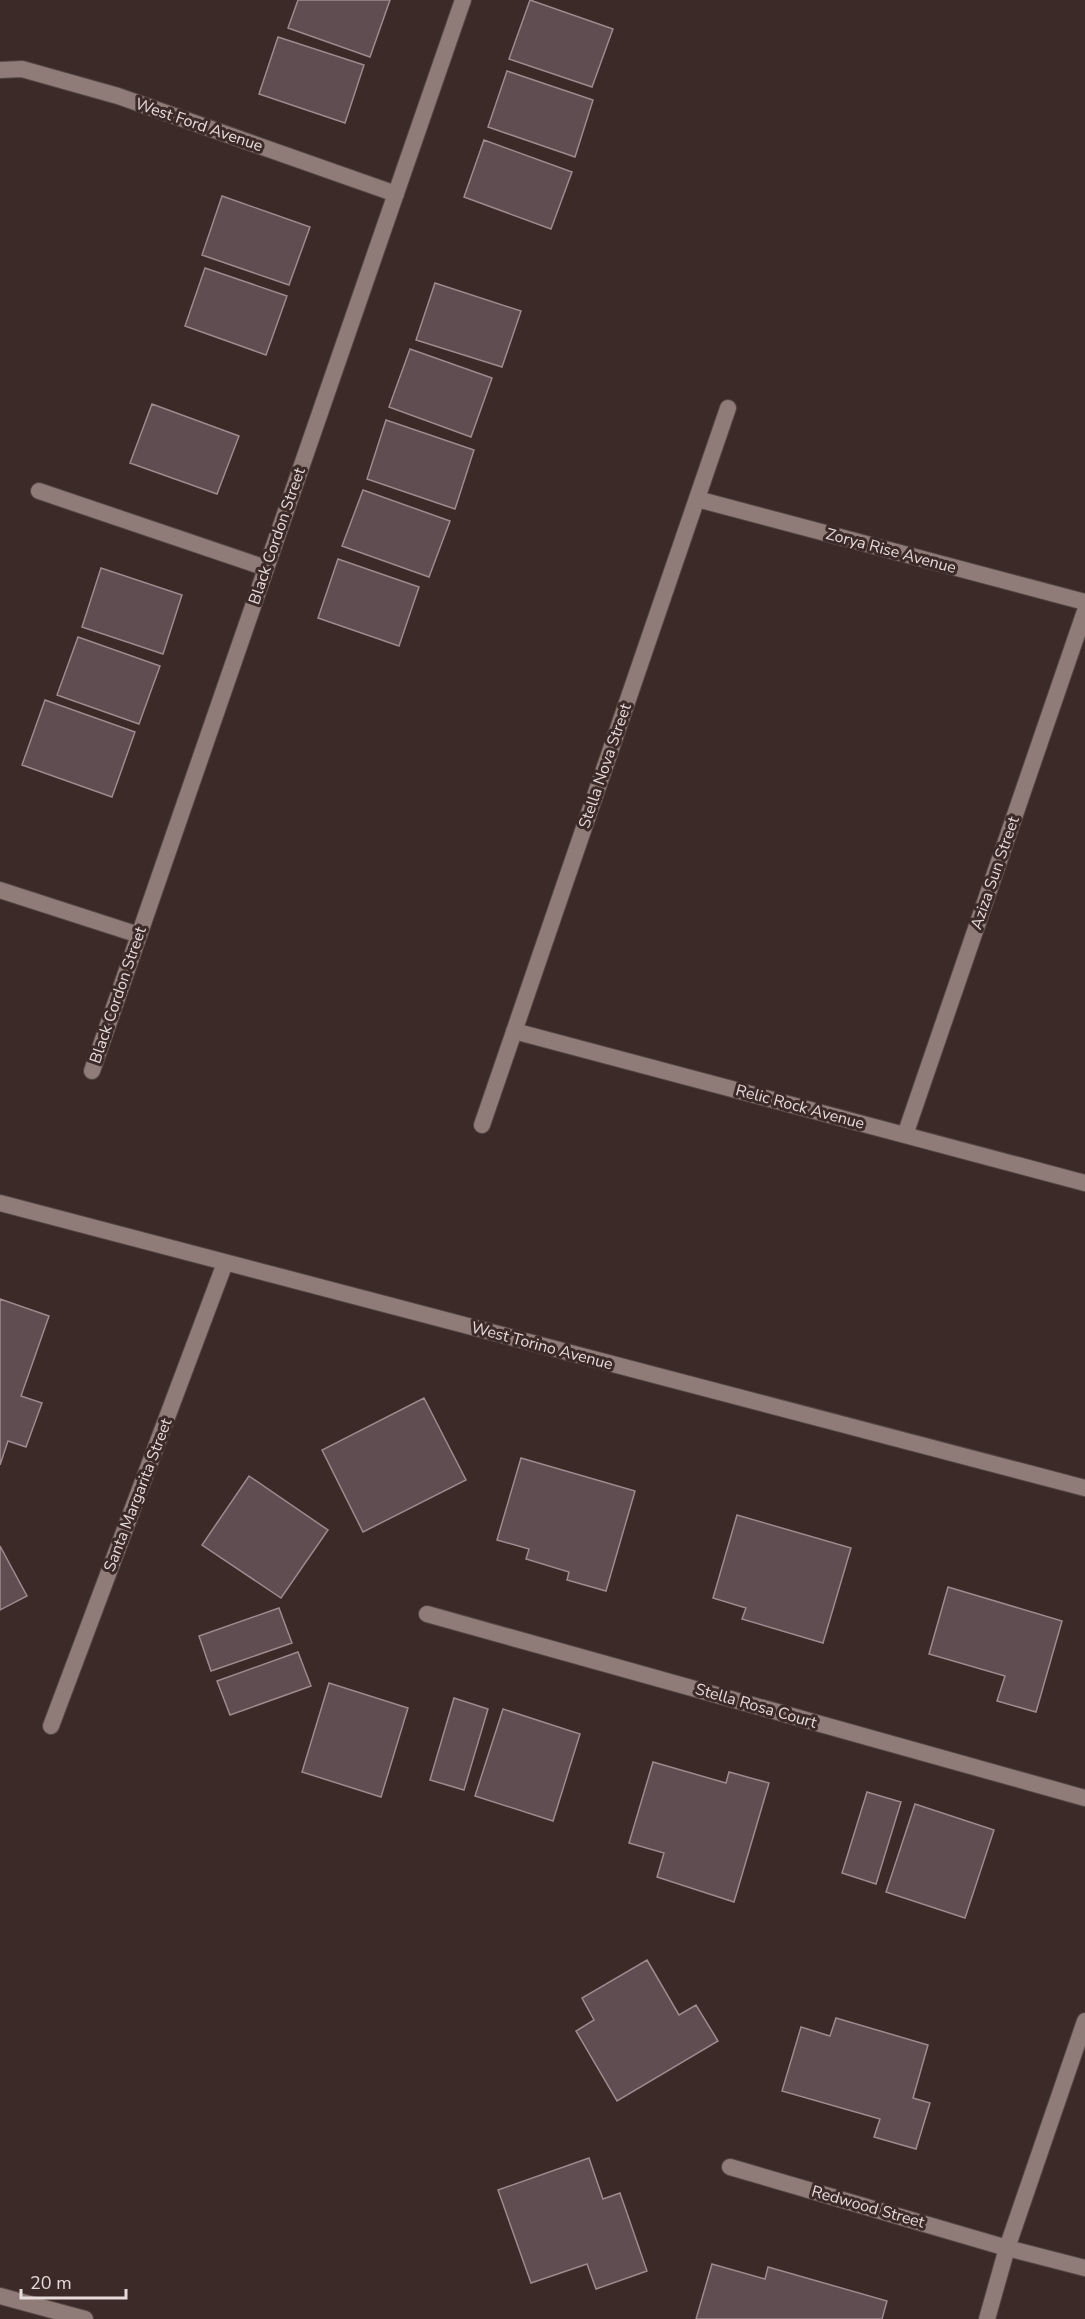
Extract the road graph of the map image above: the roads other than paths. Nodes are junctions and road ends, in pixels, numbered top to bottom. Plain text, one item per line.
1 (463, 0) edge
2 (0, 70) edge
3 (396, 194) junction
4 (728, 408) dead end
5 (39, 491) dead end
6 (697, 499) junction
7 (266, 568) junction
8 (1085, 602) edge
9 (1085, 610) edge
10 (0, 890) edge
11 (139, 935) junction
12 (514, 1031) junction
13 (92, 1071) dead end
14 (482, 1125) dead end
15 (905, 1135) junction
16 (1085, 1183) edge
17 (0, 1203) edge
18 (225, 1263) junction
19 (1085, 1488) edge
20 (426, 1614) dead end
21 (51, 1726) dead end
22 (1085, 1798) edge
23 (1085, 2021) edge
24 (730, 2167) dead end
25 (1007, 2248) junction
26 (1085, 2268) edge
27 (0, 2296) edge
28 (85, 2319) edge
29 (987, 2319) edge

1 - 3 street, Black Cordon Street
2 - 3 street, West Ford Avenue
3 - 7 street, Black Cordon Street
4 - 6 street, Stella Nova Street
5 - 7 street
6 - 8 street, Zorya Rise Avenue
6 - 12 street, Stella Nova Street
7 - 11 street, Black Cordon Street
9 - 15 street, Aziza Sun Street
10 - 11 street
11 - 13 street, Black Cordon Street
12 - 14 street, Stella Nova Street
12 - 15 street, Relic Rock Avenue
15 - 16 street, Relic Rock Avenue
17 - 18 street, West Torino Avenue
18 - 19 street, West Torino Avenue
18 - 21 street, Santa Margarita Street
20 - 22 street, Stella Rosa Court
23 - 25 street
24 - 25 street, Redwood Street
25 - 26 street, Redwood Street
25 - 29 street
27 - 28 street

